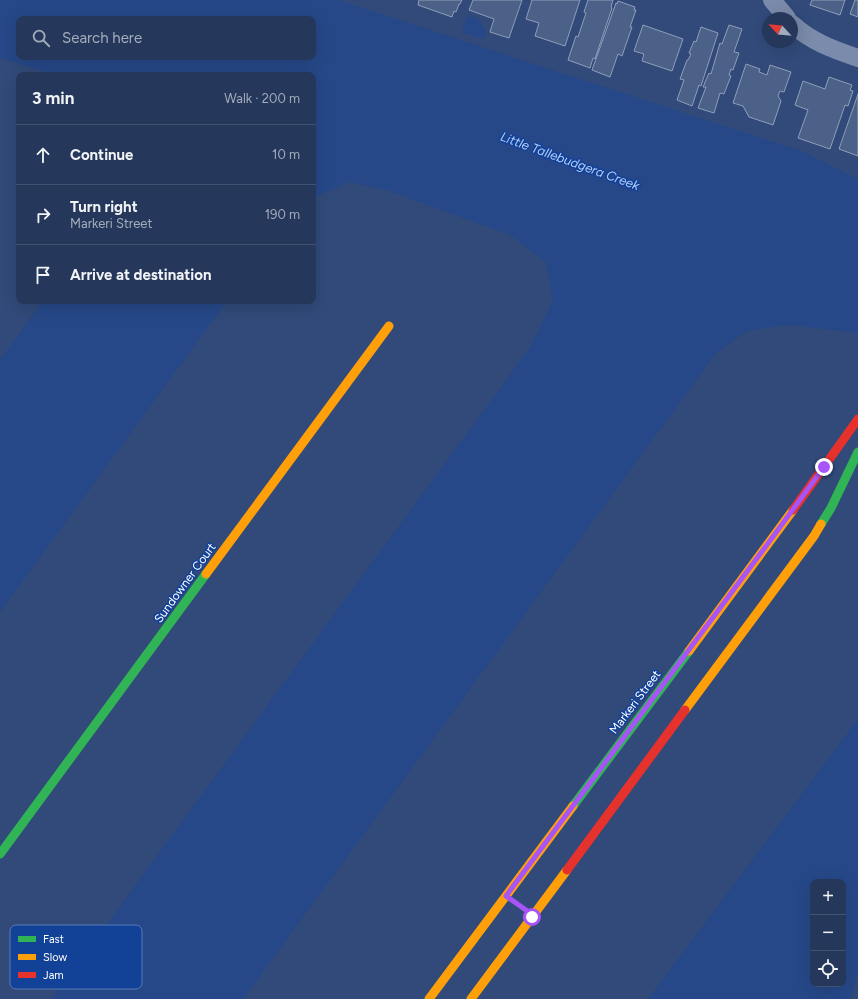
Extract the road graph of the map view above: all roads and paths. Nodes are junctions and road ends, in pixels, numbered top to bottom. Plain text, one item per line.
1 (772, 0) edge
2 (782, 12) edge
3 (798, 30) edge
4 (858, 58) edge
5 (388, 326) dead end
6 (856, 423) edge
7 (858, 452) edge
8 (824, 467) junction
9 (845, 479) junction
10 (0, 854) edge
11 (429, 999) edge
12 (470, 999) edge

1 - 2 street
3 - 4 street
5 - 10 main road, Sundowner Court
6 - 8 main road, Markeri Street
7 - 9 main road
8 - 9 main road
8 - 11 main road, Markeri Street
9 - 12 main road

